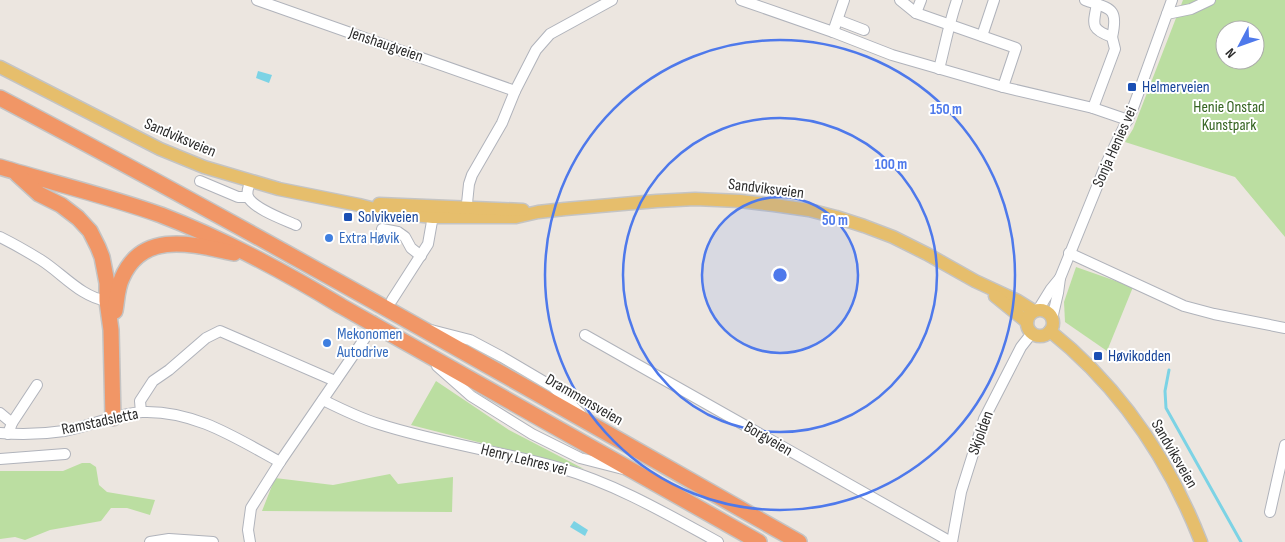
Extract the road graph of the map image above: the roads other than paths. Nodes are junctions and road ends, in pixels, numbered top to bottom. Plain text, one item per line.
1 (257, 0) edge
2 (612, 0) edge
3 (741, 0) edge
4 (844, 0) edge
5 (900, 0) edge
6 (921, 0) edge
7 (957, 0) edge
8 (994, 0) edge
9 (1085, 0) edge
10 (1172, 0) edge
11 (1210, 0) edge
12 (1097, 4) junction
13 (916, 13) junction
14 (1167, 14) junction
15 (838, 20) junction
16 (948, 25) junction
17 (864, 30) dead end
18 (833, 32) junction
19 (982, 36) junction
20 (1112, 37) junction
21 (0, 67) edge
22 (939, 69) junction
23 (1004, 87) junction
24 (514, 91) junction
25 (0, 98) edge
26 (1093, 108) junction
27 (1128, 120) junction
28 (7, 169) edge
29 (200, 181) dead end
30 (250, 182) junction
31 (248, 197) junction
32 (434, 212) junction
33 (466, 213) junction
34 (296, 225) dead end
35 (382, 229) dead end
36 (0, 237) edge
37 (1069, 253) junction
38 (421, 256) junction
39 (258, 259) junction
40 (1060, 278) junction
41 (392, 300) tunnel mouth
42 (107, 301) junction
43 (1033, 319) junction
44 (1051, 325) junction
45 (1285, 328) edge
46 (111, 330) junction
47 (584, 335) dead end
48 (365, 338) tunnel mouth
49 (335, 381) junction
50 (37, 385) dead end
51 (323, 400) junction
52 (141, 412) junction
53 (0, 413) edge
54 (113, 418) junction
55 (12, 423) junction
56 (4, 433) edge
57 (1285, 446) edge
58 (65, 454) dead end
59 (0, 459) edge
60 (280, 462) junction
61 (1270, 512) dead end
62 (150, 542) edge
63 (213, 542) edge
64 (250, 542) edge
65 (718, 542) edge
66 (759, 542) edge
67 (799, 542) edge
68 (952, 542) edge
69 (1201, 542) edge

1 - 24 street, Jenshaugveien
2 - 24 street
3 - 18 street
4 - 15 street
5 - 13 street
6 - 13 street
7 - 16 street
8 - 19 street
9 - 12 street
10 - 14 street, Sonja Henies vei
11 - 14 street
12 - 20 street
12 - 20 street
13 - 16 street
14 - 27 street, Sonja Henies vei
15 - 17 street
15 - 18 street
16 - 19 street
16 - 22 street
18 - 22 street
19 - 23 street
20 - 26 street
21 - 30 main road, Sandviksveien
22 - 23 street
23 - 26 street
24 - 33 street
25 - 67 highway, Drammensveien
26 - 27 street
27 - 37 street, Sonja Henies vei
28 - 39 highway
28 - 42 highway
29 - 31 street
30 - 31 street
30 - 32 main road, Sandviksveien
31 - 34 street
32 - 33 main road, Sandviksveien
32 - 38 street
33 - 43 main road, Sandviksveien
35 - 38 street
36 - 42 street
37 - 40 street, Sonja Henies vei
37 - 45 street
38 - 41 street
39 - 46 highway
39 - 66 highway
40 - 43 street, Sonja Henies vei
40 - 44 street, Sonja Henies vei
42 - 46 highway
43 - 44 main road, Sandviksveien
43 - 44 main road
43 - 68 street, Skjolden
44 - 69 main road, Sandviksveien
46 - 54 highway
47 - 68 street, Borgveien
48 - 49 street
49 - 51 street
49 - 52 street
50 - 55 street
51 - 60 street
51 - 65 street, Henry Lehres vei
52 - 54 street, Ramstadsletta
52 - 60 street, Ramstadsletta
53 - 55 street
54 - 56 street, Ramstadsletta
55 - 56 street
57 - 61 street
58 - 59 street
60 - 64 street
62 - 63 street

